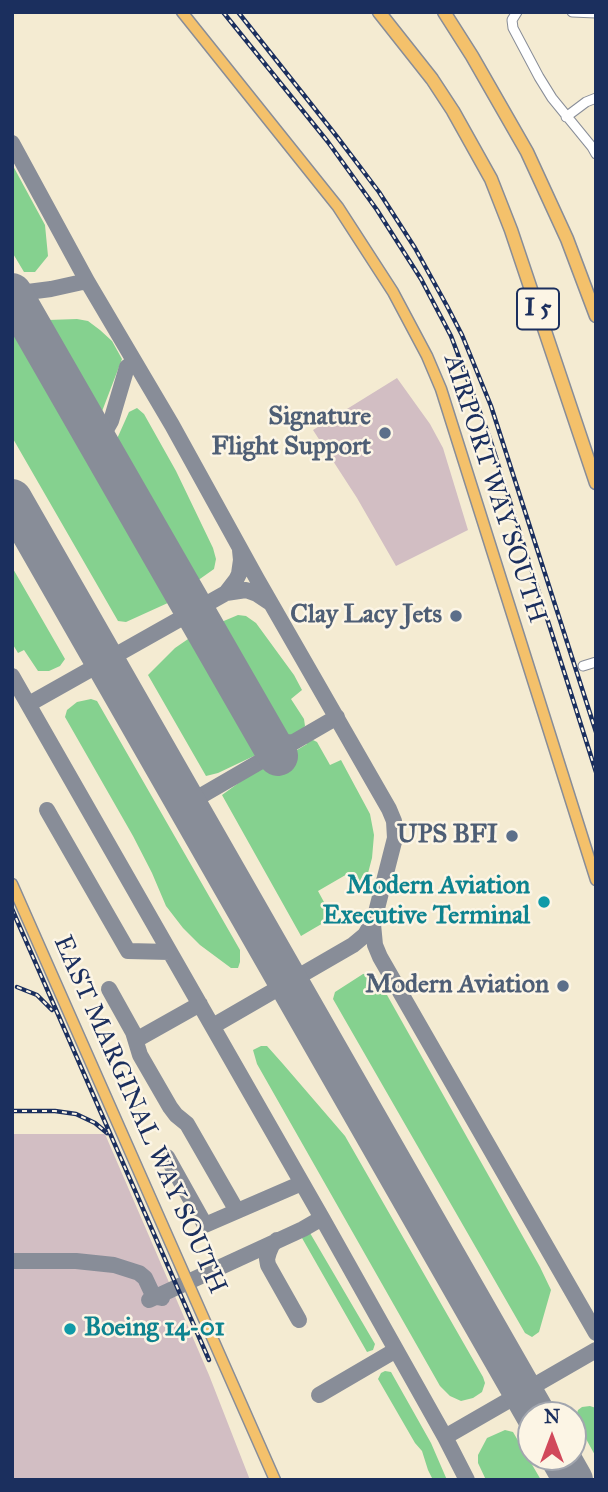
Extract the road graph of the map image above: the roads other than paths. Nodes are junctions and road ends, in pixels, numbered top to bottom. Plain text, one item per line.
1 (182, 12) edge
2 (379, 12) edge
3 (444, 12) edge
4 (572, 12) edge
5 (516, 13) edge
6 (596, 13) edge
7 (596, 98) edge
8 (566, 117) junction
9 (596, 155) edge
10 (596, 316) edge
11 (596, 483) edge
12 (596, 662) edge
13 (583, 666) dead end
14 (596, 880) edge
15 (12, 884) edge
16 (275, 1480) edge

1 - 14 main road, AIRPORT WAY SOUTH
2 - 11 highway, I 5
3 - 10 highway, I 5
4 - 6 street
5 - 8 street
7 - 8 street
8 - 9 street
12 - 13 street
15 - 16 main road, EAST MARGINAL WAY SOUTH

